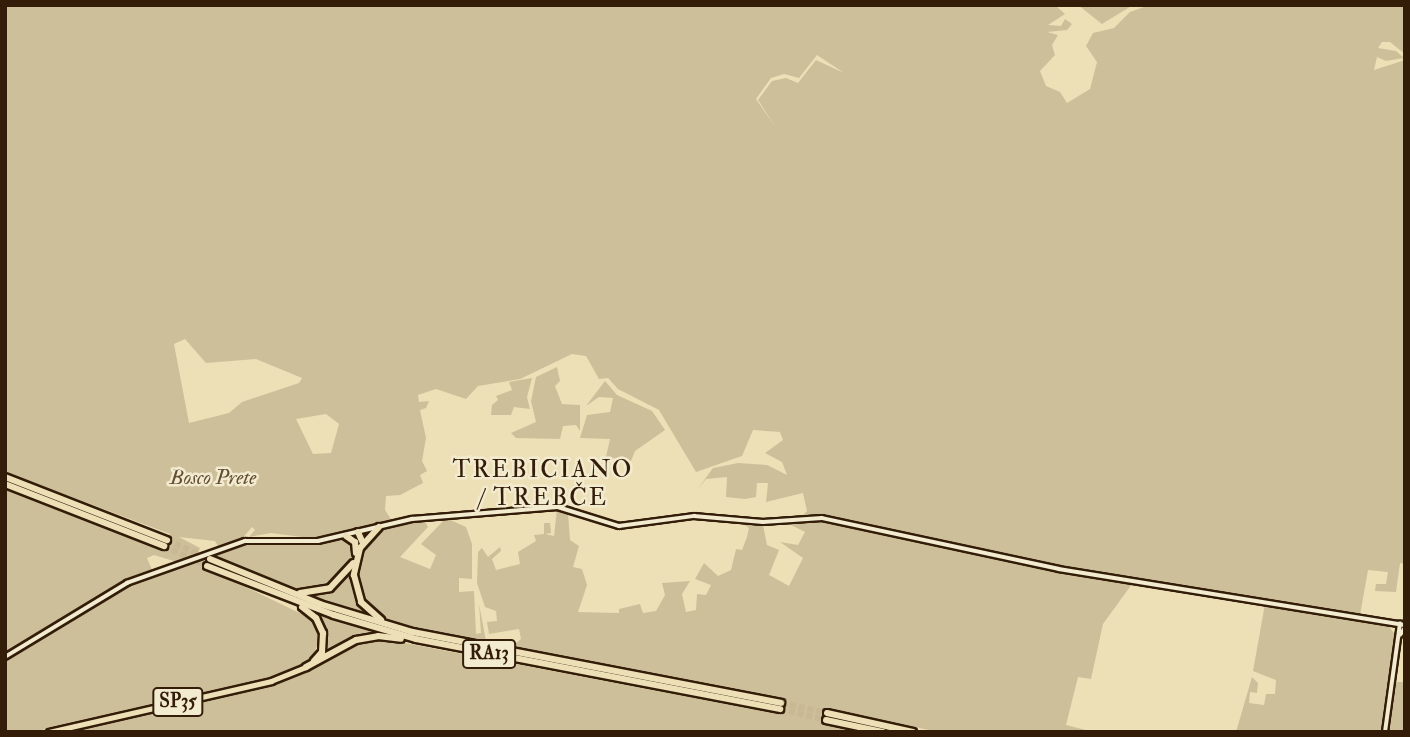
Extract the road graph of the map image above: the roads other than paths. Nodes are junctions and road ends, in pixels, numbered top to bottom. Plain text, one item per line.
1 (5, 477) edge
2 (5, 484) edge
3 (379, 527) junction
4 (358, 532) junction
5 (345, 536) junction
6 (359, 542) junction
7 (356, 557) junction
8 (209, 562) tunnel mouth
9 (250, 580) junction
10 (1389, 622) junction
11 (1403, 626) edge
12 (1397, 640) junction
13 (492, 648) junction
14 (470, 651) junction
15 (5, 657) edge
16 (306, 667) junction
17 (49, 732) edge
18 (883, 732) edge
19 (914, 732) edge
20 (1385, 732) edge

1 - 2 highway
3 - 4 main road
3 - 6 highway
3 - 10 main road
4 - 5 main road
4 - 6 highway
5 - 6 highway
5 - 15 main road
6 - 7 highway
7 - 9 highway
7 - 13 highway
8 - 9 highway, RA13
9 - 13 highway, RA13
9 - 14 highway, RA13
9 - 16 highway
10 - 11 main road
10 - 12 main road
11 - 12 main road
12 - 20 main road
13 - 14 highway, RA13
14 - 16 highway
16 - 17 main road, SP35
18 - 19 highway

